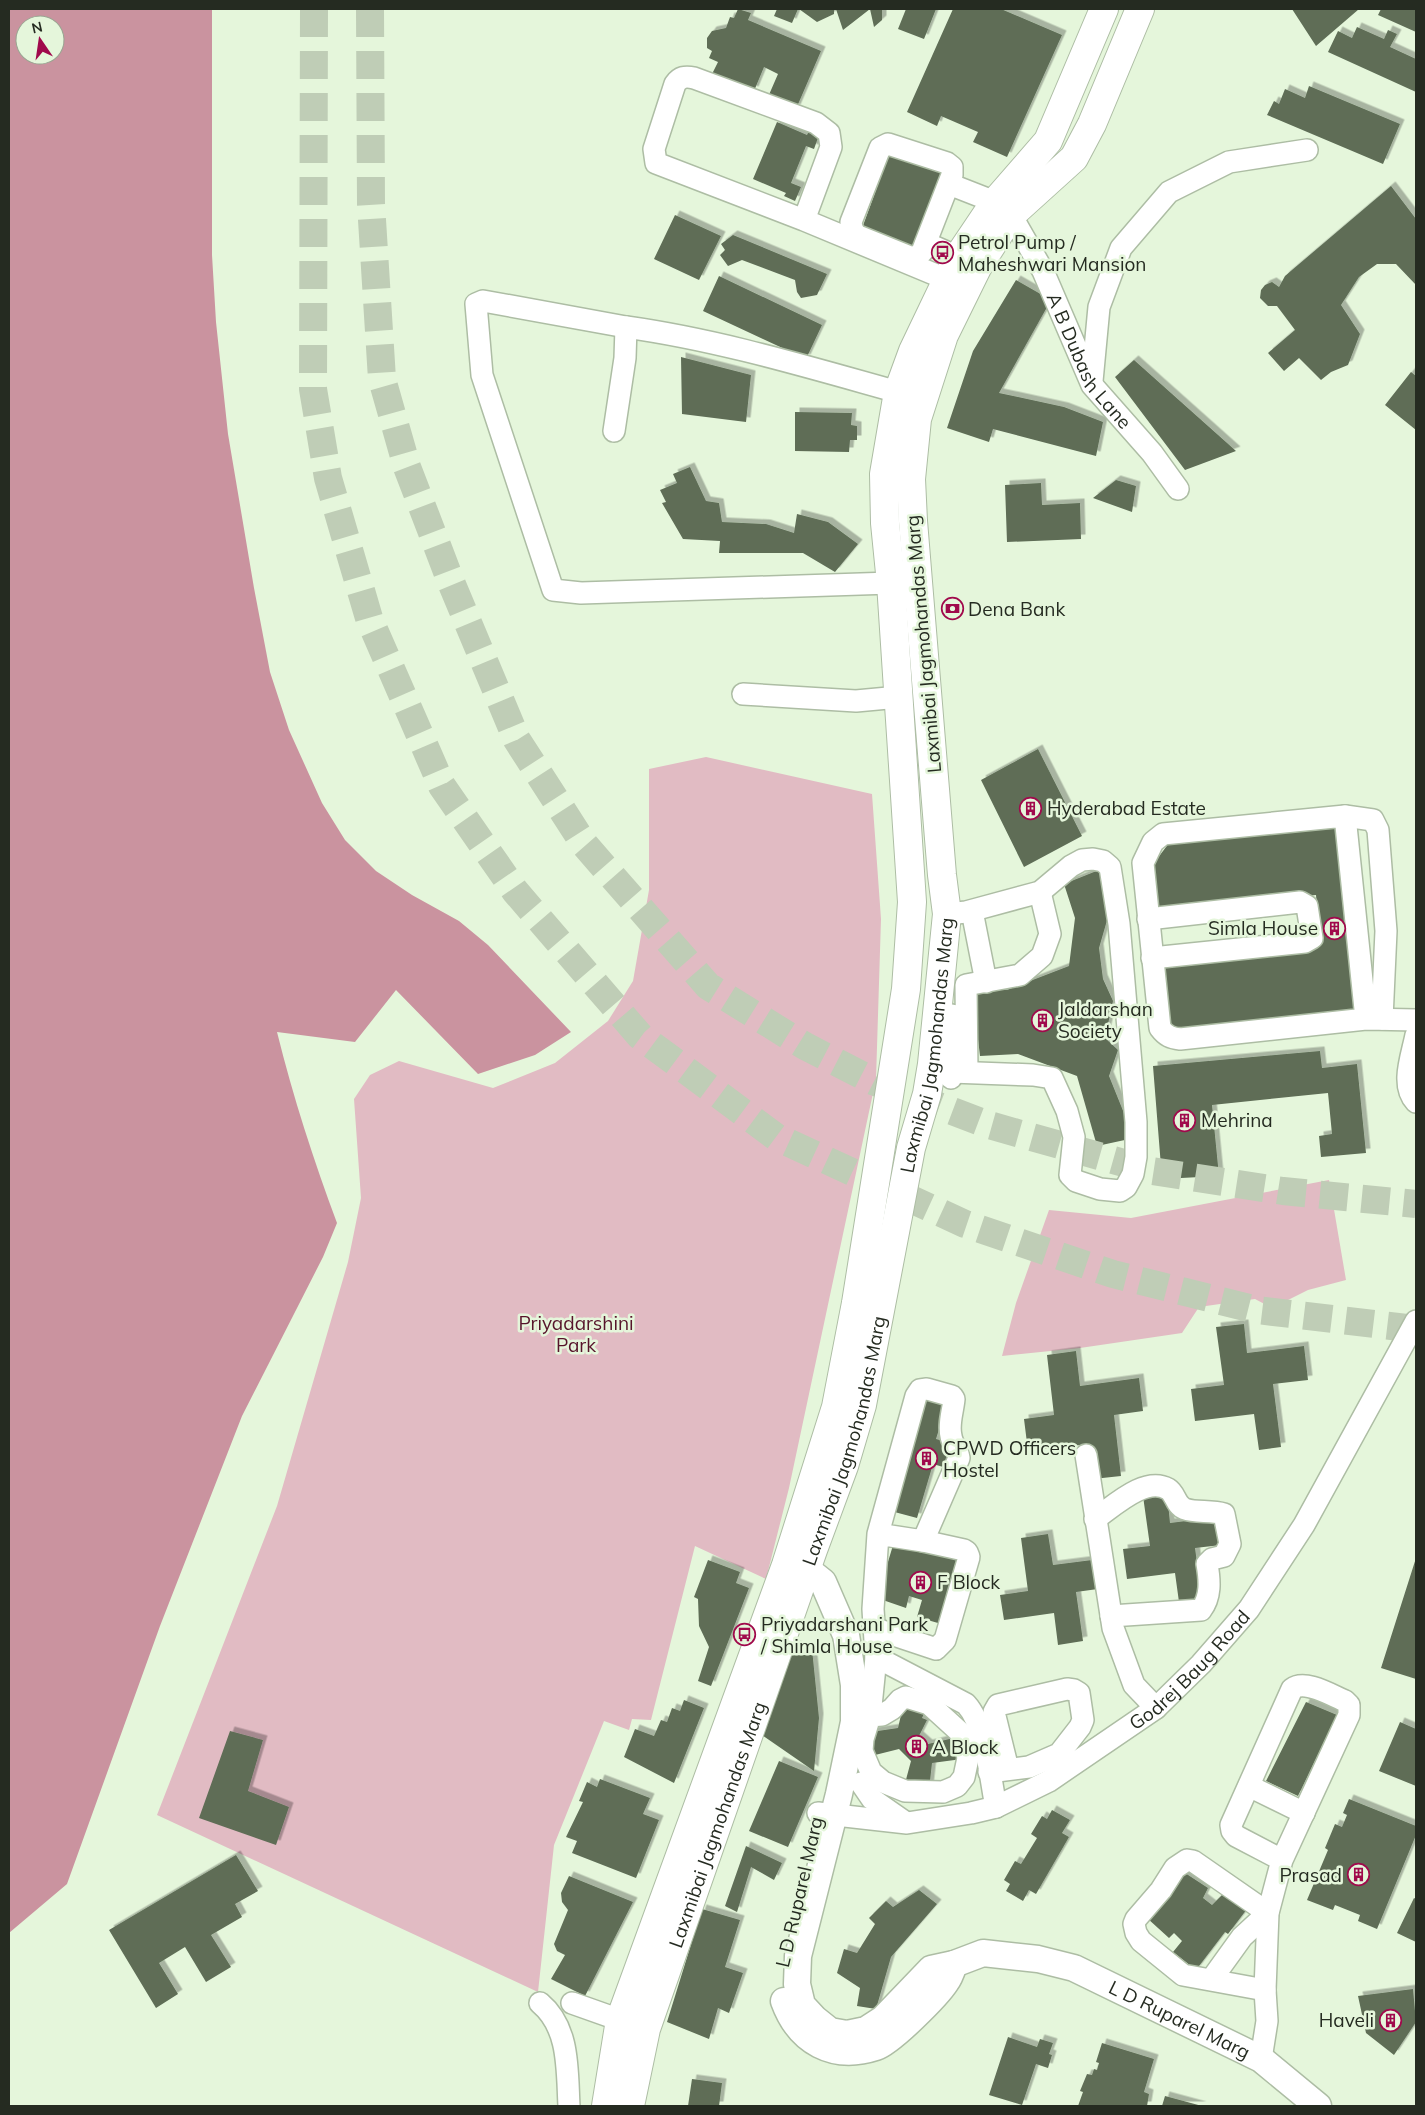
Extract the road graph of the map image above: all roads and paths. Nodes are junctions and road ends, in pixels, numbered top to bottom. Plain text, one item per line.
1 (1104, 9) edge
2 (1140, 9) edge
3 (1307, 150) dead end
4 (949, 184) junction
5 (1003, 208) junction
6 (804, 220) junction
7 (926, 243) junction
8 (952, 268) junction
9 (626, 327) junction
10 (1092, 385) junction
11 (898, 392) junction
12 (614, 431) dead end
13 (1178, 489) dead end
14 (888, 548) junction
15 (915, 550) junction
16 (891, 583) junction
17 (924, 664) junction
18 (897, 668) junction
19 (743, 694) dead end
20 (898, 697) junction
21 (1346, 816) junction
22 (1040, 892) junction
23 (1148, 919) junction
24 (955, 920) junction
25 (1152, 958) junction
26 (986, 982) junction
27 (1374, 1019) junction
28 (1416, 1020) edge
29 (1416, 1035) edge
30 (957, 1074) junction
31 (1416, 1102) edge
32 (1416, 1321) edge
33 (1086, 1456) dead end
34 (1095, 1519) junction
35 (878, 1534) junction
36 (923, 1542) junction
37 (796, 1568) junction
38 (1111, 1616) junction
39 (873, 1628) junction
40 (876, 1657) junction
41 (1156, 1708) junction
42 (870, 1716) junction
43 (998, 1770) junction
44 (1249, 1786) junction
45 (872, 1788) junction
46 (996, 1806) junction
47 (1304, 1812) junction
48 (826, 1814) junction
49 (907, 1823) junction
50 (1282, 1860) junction
51 (682, 1888) junction
52 (1268, 1913) junction
53 (1211, 1980) junction
54 (1265, 1990) junction
55 (540, 2003) dead end
56 (620, 2020) junction
57 (558, 2027) junction
58 (646, 2029) junction
59 (1261, 2059) junction
60 (569, 2106) edge
61 (606, 2106) edge
62 (630, 2106) edge
63 (1318, 2106) edge

1 - 5 main road, Laxmibai Jagmohandas Marg
2 - 5 main road, Laxmibai Jagmohandas Marg
3 - 10 street
4 - 5 street
4 - 7 street
4 - 7 street
5 - 8 main road, Laxmibai Jagmohandas Marg
5 - 10 street, A B Dubash Lane
5 - 15 main road, Laxmibai Jagmohandas Marg
6 - 6 street
6 - 8 street
7 - 8 street
8 - 11 main road, Laxmibai Jagmohandas Marg
9 - 11 street
9 - 12 street
9 - 16 street
10 - 13 street, A B Dubash Lane
11 - 14 main road, Laxmibai Jagmohandas Marg
14 - 15 street
14 - 16 main road, Laxmibai Jagmohandas Marg
15 - 17 main road, Laxmibai Jagmohandas Marg
16 - 18 main road, Laxmibai Jagmohandas Marg
17 - 18 main road
17 - 24 main road, Laxmibai Jagmohandas Marg
18 - 20 main road, Laxmibai Jagmohandas Marg
19 - 20 street
20 - 37 main road, Laxmibai Jagmohandas Marg
21 - 23 street
21 - 27 street
21 - 27 street
22 - 24 street
22 - 26 street
22 - 30 street
23 - 25 street
23 - 25 street
24 - 26 street
24 - 30 street
24 - 37 main road, Laxmibai Jagmohandas Marg
25 - 27 street
26 - 30 street
27 - 28 street
29 - 31 street
32 - 41 street, Godrej Baug Road
33 - 34 street
34 - 38 street
34 - 38 street
35 - 36 street
35 - 36 street
35 - 39 street
36 - 39 street
37 - 48 street, L D Ruparel Marg
37 - 51 main road, Laxmibai Jagmohandas Marg
38 - 41 street
39 - 40 street
40 - 42 street
40 - 43 street
41 - 46 street, Godrej Baug Road
42 - 45 street
42 - 45 street
43 - 43 street
43 - 46 street
44 - 47 street
44 - 47 street
44 - 50 street
45 - 49 street
46 - 49 street, Godrej Baug Road
47 - 50 street
48 - 49 street, Godrej Baug Road
48 - 59 street, L D Ruparel Marg
50 - 52 street
51 - 56 main road, Laxmibai Jagmohandas Marg
51 - 58 main road, Laxmibai Jagmohandas Marg
52 - 53 street
52 - 53 street
52 - 54 street
53 - 54 street
54 - 59 street
55 - 57 street
56 - 57 street
56 - 58 street
56 - 61 main road, Laxmibai Jagmohandas Marg
57 - 60 street
58 - 62 main road, Laxmibai Jagmohandas Marg
59 - 63 street, L D Ruparel Marg

